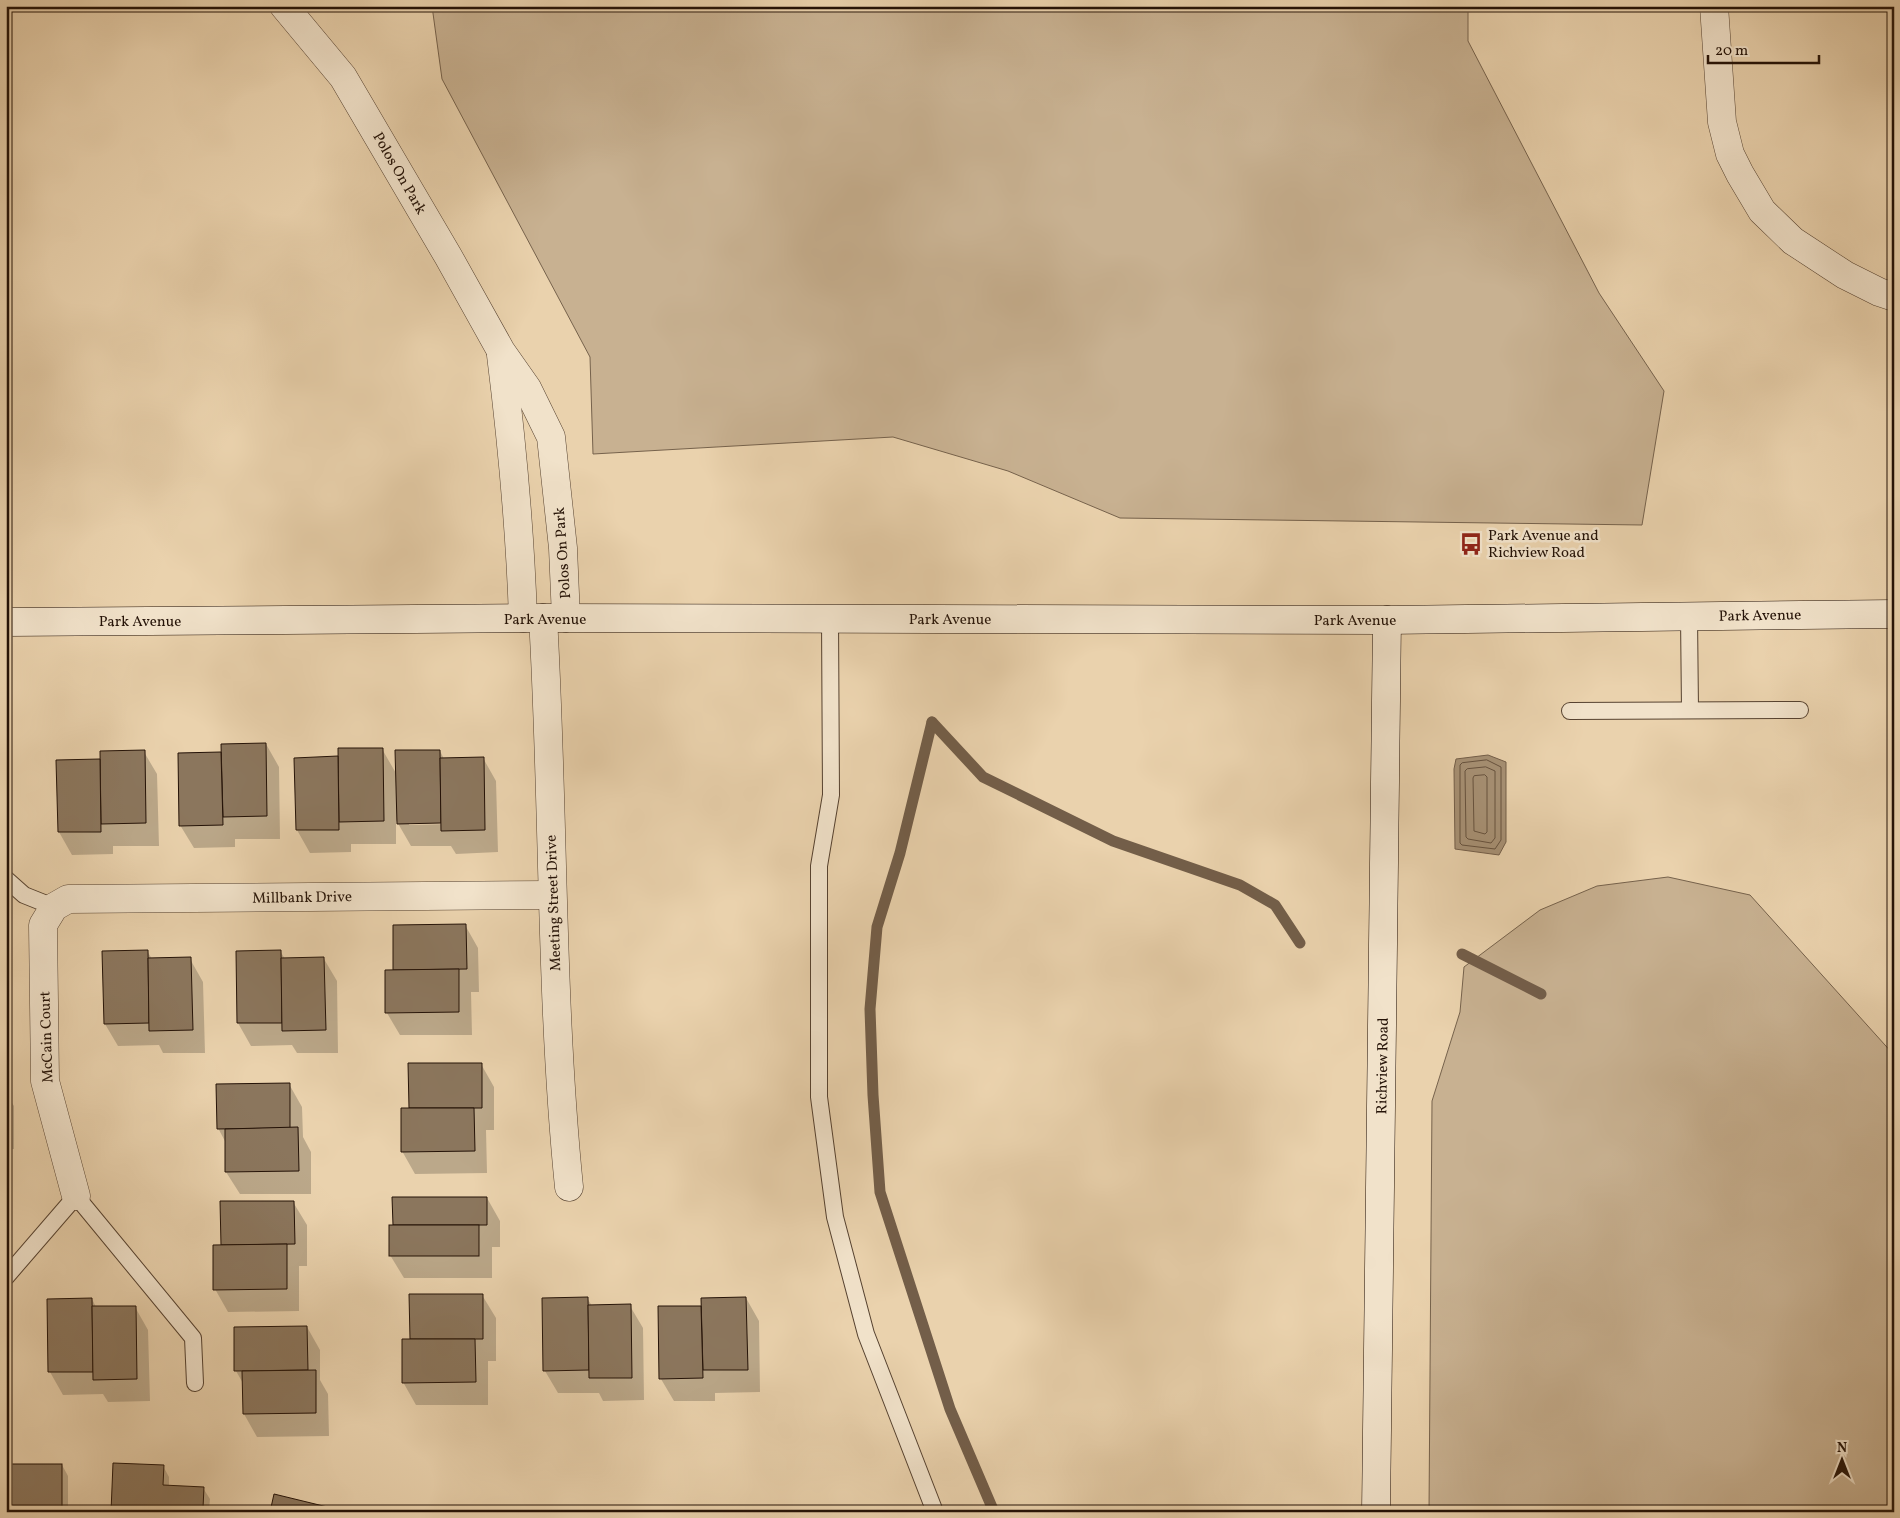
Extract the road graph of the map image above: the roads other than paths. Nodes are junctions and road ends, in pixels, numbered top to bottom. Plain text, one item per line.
1 (284, 6) edge
2 (1714, 6) edge
3 (1894, 297) edge
4 (501, 351) junction
5 (1894, 614) edge
6 (1689, 616) junction
7 (544, 618) junction
8 (830, 618) junction
9 (1387, 620) junction
10 (6, 622) edge
11 (1690, 710) junction
12 (1800, 710) dead end
13 (1570, 711) dead end
14 (6, 879) edge
15 (551, 894) junction
16 (54, 908) junction
17 (568, 1187) dead end
18 (76, 1196) junction
19 (6, 1277) edge
20 (195, 1383) dead end
21 (935, 1512) edge
22 (1376, 1512) edge

1 - 4 street, Polos On Park
2 - 3 street
4 - 7 street, Polos On Park
4 - 7 street, Polos On Park
5 - 6 street, Park Avenue
6 - 9 street, Park Avenue
6 - 11 lane
7 - 8 street, Park Avenue
7 - 10 street, Park Avenue
7 - 15 street, Meeting Street Drive
8 - 9 street, Park Avenue
8 - 21 lane
9 - 22 street, Richview Road
11 - 12 lane
11 - 13 lane
14 - 16 lane
15 - 16 street, Millbank Drive
15 - 17 street, Meeting Street Drive
16 - 18 street, McCain Court
18 - 19 lane
18 - 20 lane

